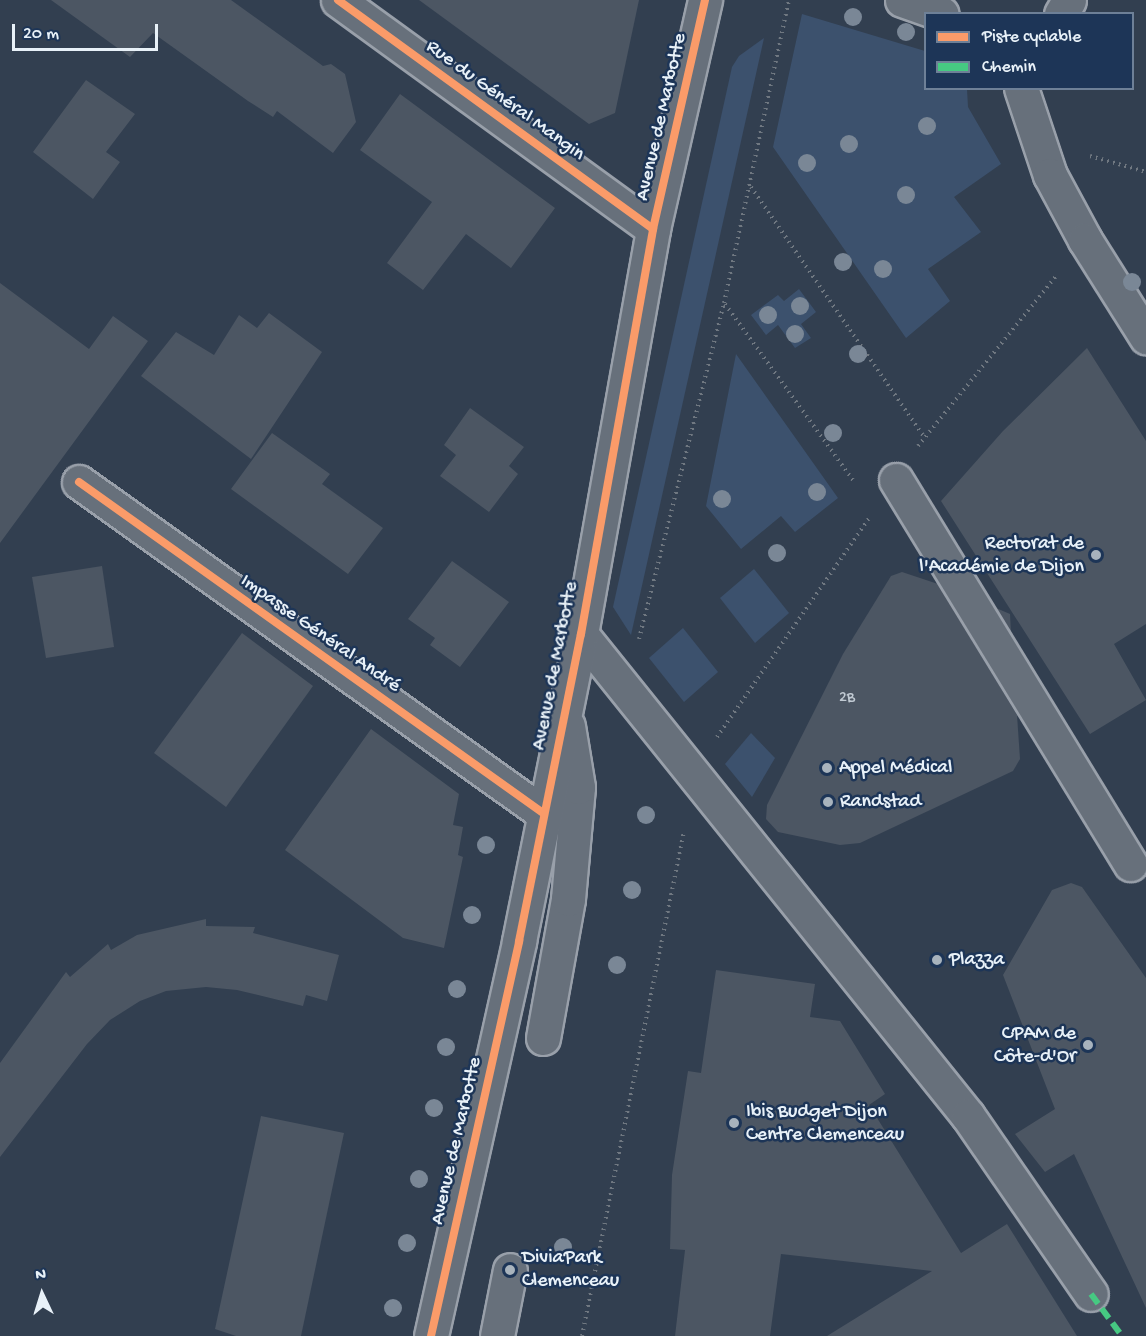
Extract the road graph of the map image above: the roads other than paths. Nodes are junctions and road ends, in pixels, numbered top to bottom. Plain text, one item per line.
1 (338, 0) edge
2 (705, 0) edge
3 (902, 0) edge
4 (936, 12) edge
5 (1022, 90) edge
6 (653, 229) junction
7 (1146, 337) edge
8 (896, 480) road end
9 (79, 482) dead end
10 (581, 634) junction
11 (565, 709) junction
12 (543, 813) junction
13 (1130, 864) dead end
14 (543, 1038) dead end
15 (510, 1270) dead end
16 (1091, 1294) dead end
17 (430, 1336) edge
18 (497, 1336) edge

1 - 6 street, Rue du Général Mangin
2 - 6 street, Avenue de Marbotte
3 - 4 street
5 - 7 street
6 - 10 street, Avenue de Marbotte
8 - 13 street
9 - 12 street, Impasse Général André
10 - 11 street, Avenue de Marbotte
10 - 16 street
11 - 12 street, Avenue de Marbotte
11 - 14 street
12 - 17 street, Avenue de Marbotte
15 - 18 street

